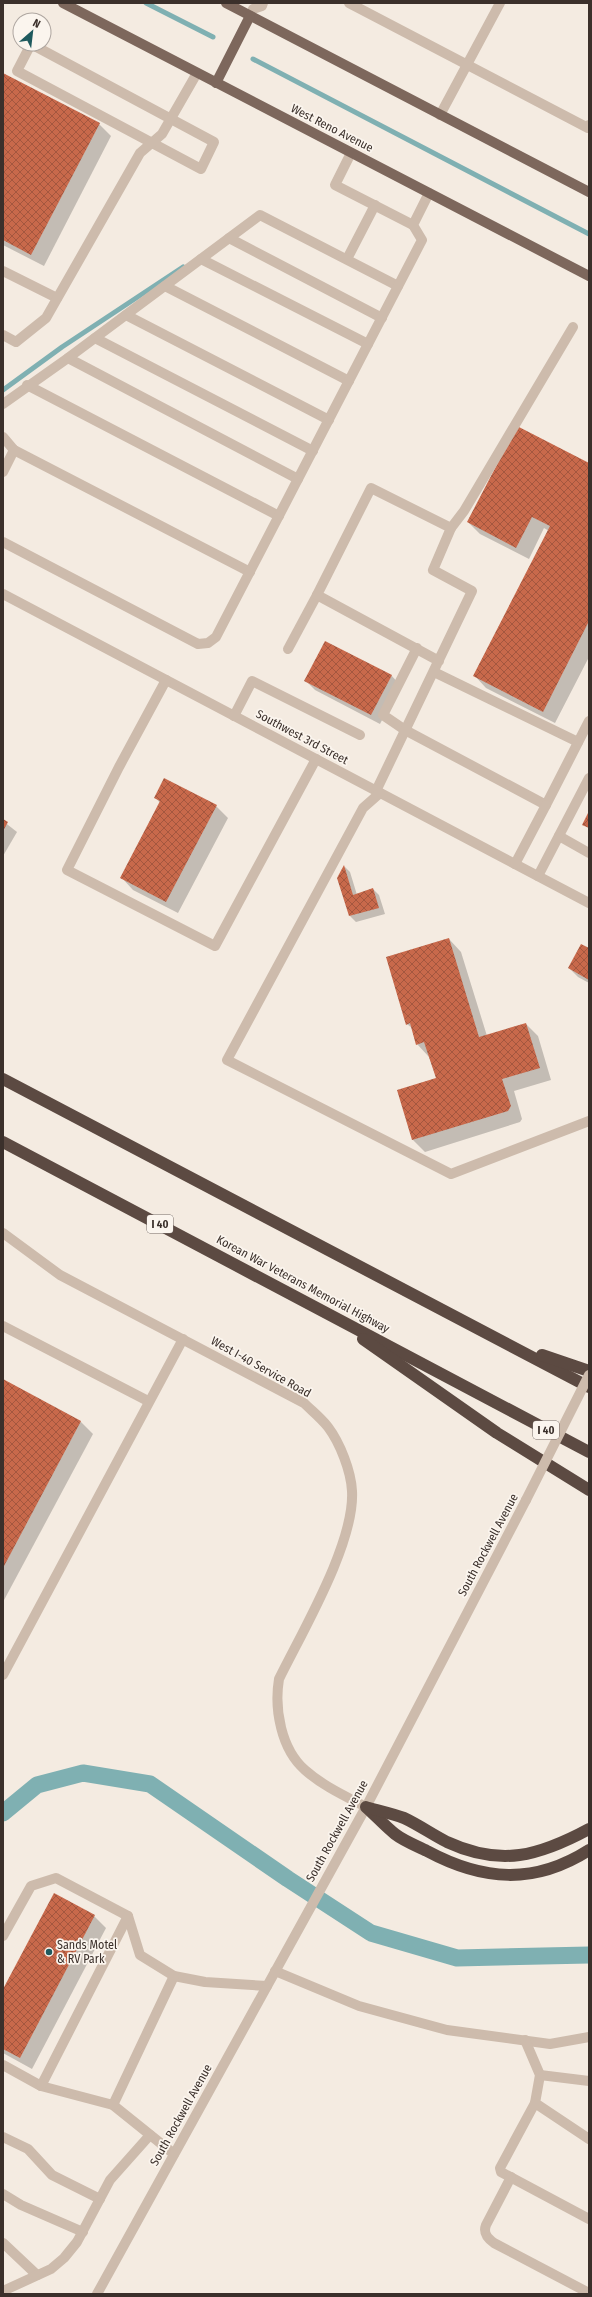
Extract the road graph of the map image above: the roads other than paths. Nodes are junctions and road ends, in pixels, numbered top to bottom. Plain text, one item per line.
1 (63, 3) edge
2 (226, 3) edge
3 (263, 3) edge
4 (500, 3) edge
5 (351, 4) edge
6 (251, 9) edge
7 (466, 66) junction
8 (197, 73) junction
9 (216, 83) junction
10 (440, 114) junction
11 (171, 118) junction
12 (589, 125) edge
13 (153, 143) junction
14 (351, 153) junction
15 (589, 192) edge
16 (429, 193) junction
17 (375, 205) junction
18 (413, 225) junction
19 (229, 238) junction
20 (202, 259) junction
21 (347, 259) junction
22 (3, 271) edge
23 (589, 276) edge
24 (165, 286) junction
25 (398, 286) junction
26 (57, 298) junction
27 (126, 315) junction
28 (382, 318) junction
29 (573, 327) dead end
30 (3, 335) edge
31 (95, 338) junction
32 (368, 344) junction
33 (68, 358) junction
34 (349, 381) junction
35 (27, 385) junction
36 (3, 404) edge
37 (329, 420) junction
38 (3, 437) edge
39 (14, 450) junction
40 (313, 451) junction
41 (3, 472) edge
42 (298, 479) junction
43 (279, 516) junction
44 (451, 528) junction
45 (3, 542) edge
46 (250, 572) junction
47 (3, 594) edge
48 (317, 595) junction
49 (417, 648) junction
50 (288, 649) dead end
51 (439, 661) junction
52 (434, 672) junction
53 (166, 680) junction
54 (234, 716) junction
55 (589, 721) edge
56 (405, 730) junction
57 (360, 735) dead end
58 (578, 742) junction
59 (316, 759) junction
60 (589, 778) edge
61 (378, 792) junction
62 (546, 806) junction
63 (559, 836) junction
64 (589, 853) edge
65 (515, 864) junction
66 (538, 876) junction
67 (589, 903) edge
68 (3, 1079) edge
69 (589, 1121) edge
70 (3, 1142) edge
71 (3, 1233) edge
72 (316, 1306) junction
73 (3, 1326) edge
74 (182, 1339) junction
75 (506, 1343) junction
76 (589, 1371) edge
77 (589, 1375) edge
78 (589, 1387) edge
79 (148, 1401) junction
80 (589, 1452) edge
81 (589, 1490) edge
82 (3, 1676) edge
83 (366, 1807) junction
84 (589, 1829) edge
85 (589, 1850) edge
86 (128, 1916) junction
87 (3, 1936) edge
88 (275, 1971) junction
89 (174, 1976) junction
90 (267, 1986) junction
91 (589, 2037) edge
92 (525, 2040) junction
93 (3, 2066) edge
94 (540, 2075) junction
95 (589, 2081) edge
96 (41, 2086) junction
97 (535, 2102) junction
98 (113, 2105) junction
99 (150, 2135) junction
100 (3, 2136) edge
101 (589, 2139) edge
102 (174, 2154) junction
103 (511, 2177) junction
104 (3, 2194) edge
105 (100, 2199) junction
106 (589, 2219) edge
107 (82, 2232) junction
108 (3, 2243) edge
109 (37, 2275) junction
110 (3, 2291) edge
111 (589, 2293) edge
112 (97, 2294) edge

1 - 8 main road, West Reno Avenue
2 - 6 main road
3 - 6 street
4 - 7 street
5 - 7 street
6 - 9 main road
6 - 10 main road
7 - 10 street
7 - 12 street
8 - 9 main road, West Reno Avenue
8 - 11 street
9 - 14 main road, West Reno Avenue
10 - 15 main road
11 - 13 street
11 - 13 street
11 - 13 street
13 - 26 street
14 - 16 main road, West Reno Avenue
14 - 17 street
16 - 18 street
16 - 23 main road, West Reno Avenue
17 - 18 street
17 - 21 street
18 - 25 street
19 - 20 street
19 - 21 street
19 - 28 street
20 - 24 street
20 - 32 street
21 - 25 street
22 - 26 street
24 - 27 street
24 - 34 street
25 - 28 street
26 - 30 street
27 - 31 street
27 - 37 street
28 - 32 street
29 - 44 street
31 - 33 street
31 - 40 street
32 - 34 street
33 - 35 street
33 - 42 street
34 - 37 street
35 - 36 street
35 - 43 street
37 - 40 street
38 - 39 street
39 - 41 street
39 - 46 street
40 - 42 street
42 - 43 street
43 - 46 street
44 - 48 street
44 - 51 street
45 - 46 street
47 - 53 street, Southwest 3rd Street
48 - 49 street
48 - 50 street
49 - 51 street
49 - 56 street
51 - 52 street
52 - 56 street
52 - 58 street
53 - 54 street, Southwest 3rd Street
53 - 59 street
54 - 57 street
54 - 59 street, Southwest 3rd Street
55 - 58 street
56 - 61 street
56 - 62 street
58 - 62 street
59 - 61 street, Southwest 3rd Street
60 - 63 street
61 - 65 street, Southwest 3rd Street
61 - 69 street
62 - 65 street
63 - 64 street
63 - 66 street
65 - 66 street, Southwest 3rd Street
66 - 67 street, Southwest 3rd Street
68 - 75 highway
70 - 72 highway, Korean War Veterans Memorial Highway / I 40
71 - 74 street, West I-40 Service Road
72 - 80 highway, Korean War Veterans Memorial Highway / I 40
72 - 81 highway
73 - 79 street
74 - 79 street
74 - 83 street, West I-40 Service Road
75 - 76 highway
75 - 78 highway
77 - 83 street, South Rockwell Avenue, bridge
79 - 82 street
83 - 84 highway
83 - 85 highway
83 - 88 street, South Rockwell Avenue
86 - 87 street
86 - 89 street
86 - 96 street
88 - 90 street, South Rockwell Avenue
88 - 92 street
89 - 90 street
89 - 98 street
90 - 102 street, South Rockwell Avenue
91 - 92 street
92 - 94 street
93 - 96 street
94 - 95 street
94 - 97 street
96 - 98 street
97 - 101 street
97 - 103 street
98 - 99 street
99 - 102 street
99 - 105 street
100 - 105 street
102 - 112 street, South Rockwell Avenue
103 - 106 street
103 - 111 street
104 - 107 street
105 - 107 street
107 - 109 street
108 - 109 street
109 - 110 street

